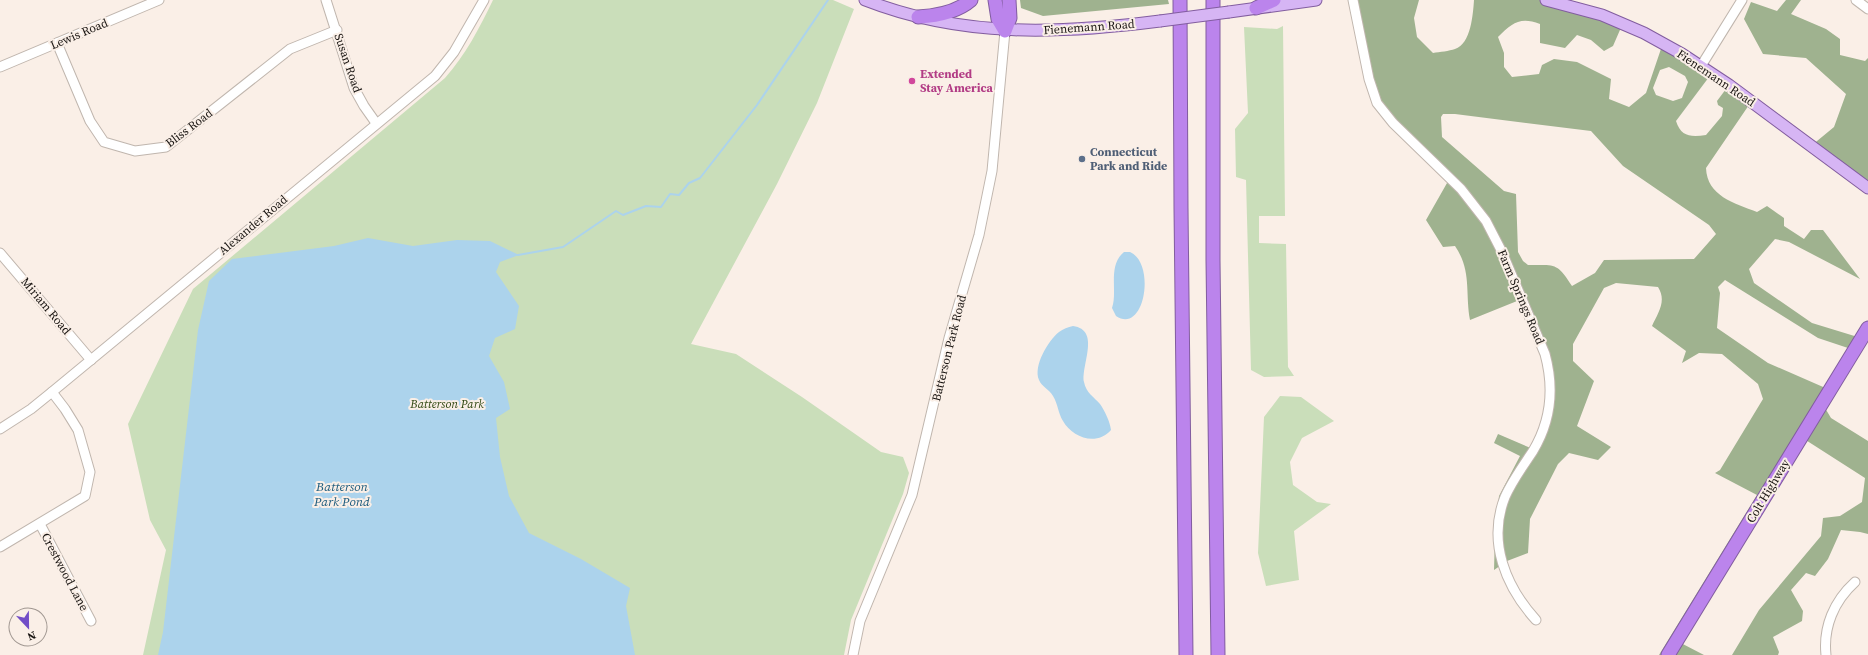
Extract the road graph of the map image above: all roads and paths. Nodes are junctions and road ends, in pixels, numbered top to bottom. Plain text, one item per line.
1 (159, 0) edge
2 (326, 0) edge
3 (484, 0) edge
4 (865, 0) edge
5 (971, 0) edge
6 (995, 0) edge
7 (1009, 0) edge
8 (1174, 0) edge
9 (1180, 0) edge
10 (1213, 0) edge
11 (1274, 0) edge
12 (1316, 0) edge
13 (1353, 0) edge
14 (1546, 0) edge
15 (1742, 0) edge
16 (1856, 0) edge
17 (1256, 8) junction
18 (1868, 9) edge
19 (918, 17) junction
20 (337, 30) junction
21 (1005, 31) junction
22 (57, 43) junction
23 (1181, 55) junction
24 (1701, 66) junction
25 (0, 67) edge
26 (376, 123) junction
27 (1868, 188) edge
28 (1, 257) edge
29 (1868, 328) edge
30 (91, 360) junction
31 (52, 392) junction
32 (0, 429) edge
33 (40, 524) junction
34 (0, 547) edge
35 (1855, 582) dead end
36 (1536, 620) dead end
37 (91, 621) dead end
38 (853, 655) edge
39 (1186, 655) edge
40 (1218, 655) edge
41 (1668, 655) edge
42 (1826, 655) edge

1 - 22 street, Lewis Road
2 - 20 street, Susan Road
3 - 26 street, Alexander Road
4 - 19 main road, Fienemann Road
5 - 19 highway
6 - 21 highway
7 - 21 highway
8 - 23 highway
9 - 23 highway
10 - 40 highway
11 - 17 highway
12 - 17 main road, Fienemann Road
13 - 36 street, Farm Springs Road
14 - 24 main road, Fienemann Road
15 - 24 street
16 - 18 street
17 - 21 main road, Fienemann Road, bridge
19 - 21 main road, Fienemann Road
20 - 22 street, Bliss Road
20 - 26 street, Susan Road
21 - 38 street, Batterson Park Road
22 - 25 street, Lewis Road
23 - 39 highway
24 - 27 main road, Fienemann Road
26 - 30 street, Alexander Road
28 - 30 street, Miriam Road
29 - 41 highway, Colt Highway
30 - 31 street, Alexander Road
31 - 32 street, Alexander Road
31 - 33 street
33 - 34 street
33 - 37 street, Crestwood Lane
35 - 42 street

